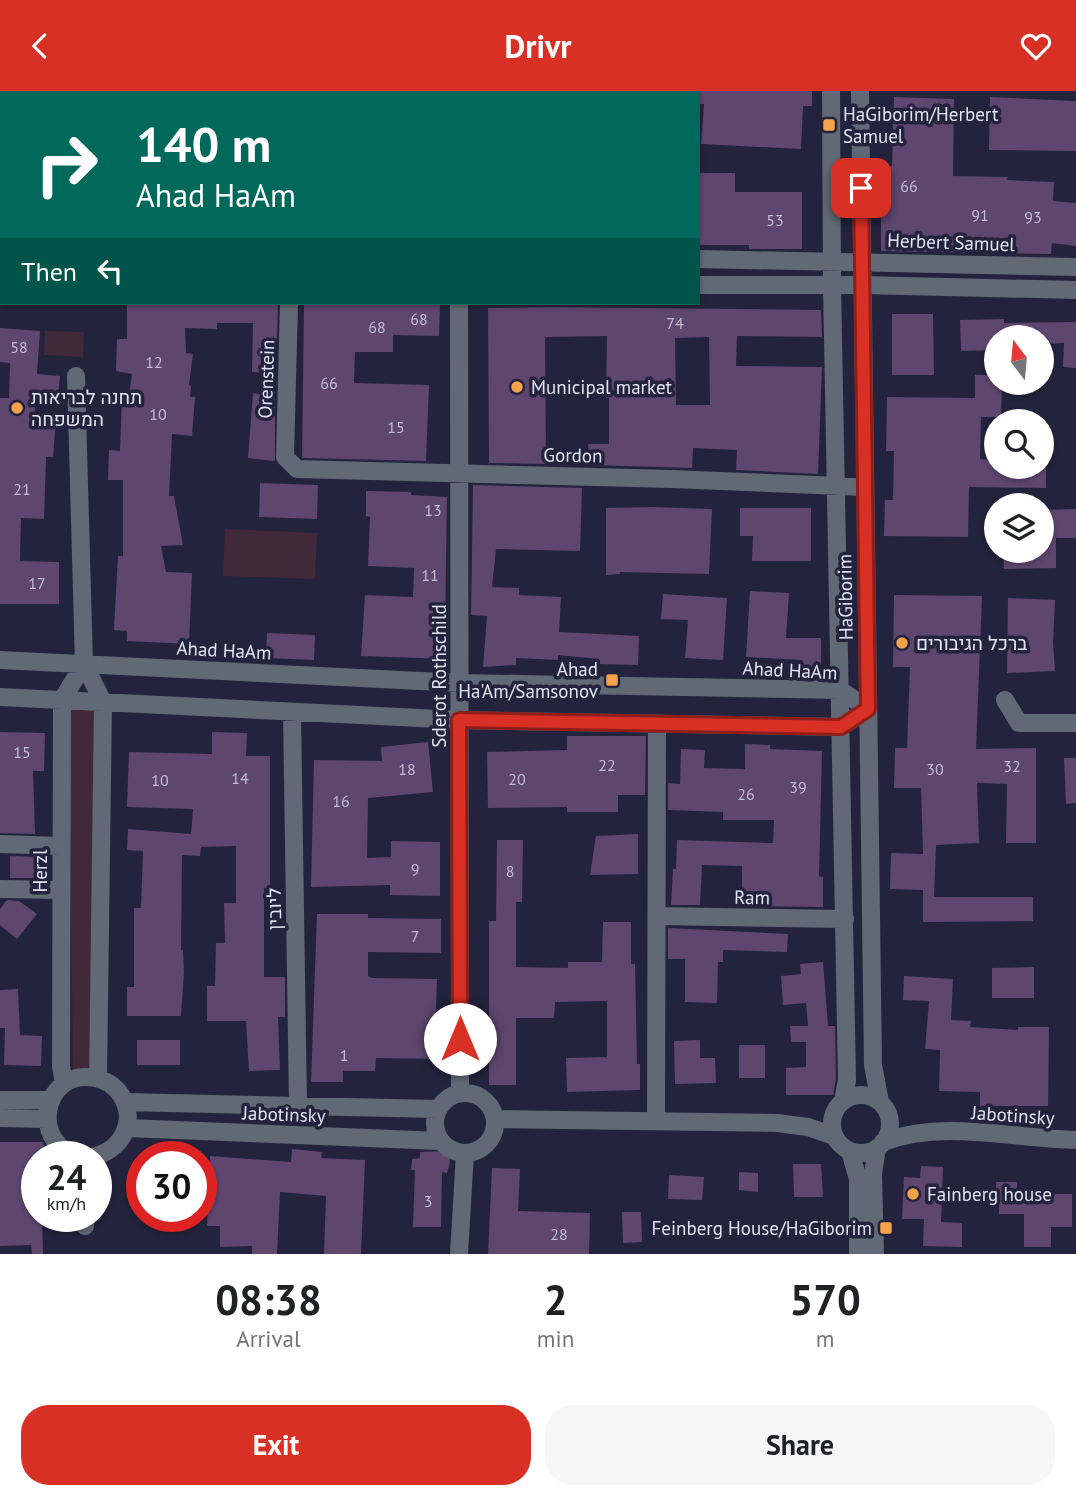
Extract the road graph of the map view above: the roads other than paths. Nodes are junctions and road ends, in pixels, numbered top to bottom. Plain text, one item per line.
1 (831, 91) edge
2 (860, 91) edge
3 (700, 259) edge
4 (832, 260) junction
5 (862, 261) junction
6 (1076, 267) edge
7 (700, 285) edge
8 (832, 285) junction
9 (862, 285) junction
10 (1076, 290) edge
11 (289, 305) edge
12 (459, 305) edge
13 (76, 376) dead end
14 (285, 457) joint
15 (460, 474) junction
16 (836, 486) junction
17 (864, 487) junction
18 (0, 660) edge
19 (84, 664) junction
20 (461, 683) junction
21 (840, 690) junction
22 (0, 697) edge
23 (62, 700) junction
24 (1005, 700) dead end
25 (103, 702) junction
26 (868, 709) junction
27 (292, 713) junction
28 (459, 720) junction
29 (1076, 723) edge
30 (657, 724) junction
31 (841, 727) junction
32 (0, 844) edge
33 (61, 846) junction
34 (0, 889) edge
35 (61, 890) junction
36 (658, 916) junction
37 (845, 919) junction
38 (99, 1078) junction
39 (64, 1084) junction
40 (460, 1092) junction
41 (0, 1100) edge
42 (51, 1100) junction
43 (125, 1102) junction
44 (840, 1104) junction
45 (298, 1105) junction
46 (882, 1105) junction
47 (438, 1109) junction
48 (0, 1118) edge
49 (47, 1119) junction
50 (495, 1119) junction
51 (656, 1121) junction
52 (777, 1123) junction
53 (127, 1128) junction
54 (947, 1131) junction
55 (834, 1136) junction
56 (1076, 1140) edge
57 (54, 1141) edge
58 (440, 1141) junction
59 (880, 1145) junction
60 (112, 1150) edge
61 (850, 1151) junction
62 (465, 1153) junction
63 (459, 1254) edge
64 (858, 1254) edge
65 (875, 1254) edge

1 - 4 street, HaGiborim
2 - 5 street, HaGiborim
3 - 4 street, Herbert Samuel
4 - 5 street, Herbert Samuel
4 - 8 street, HaGiborim
5 - 6 street, Herbert Samuel
5 - 9 street, HaGiborim
7 - 8 street
8 - 9 street
8 - 16 street, HaGiborim
9 - 10 street
9 - 17 street, HaGiborim
11 - 14 street, Orenstein
12 - 15 street, Sderot Rothschild
13 - 19 street
14 - 15 street, Gordon
15 - 16 street, Gordon
15 - 20 street, Sderot Rothschild
16 - 17 street, Gordon
16 - 21 street, HaGiborim
17 - 26 street, HaGiborim
18 - 19 street, Ahad HaAm
19 - 20 street, Ahad HaAm
19 - 23 street
19 - 25 street
20 - 21 street, Ahad HaAm
20 - 28 street, Sderot Rothschild
21 - 26 street, Ahad HaAm
21 - 31 street, HaGiborim
22 - 23 street
23 - 25 street
23 - 33 street, Herzl
24 - 29 street
25 - 27 street
25 - 38 street
26 - 31 street
26 - 46 street, HaGiborim
27 - 28 street
27 - 45 street, ליובין
28 - 30 street
28 - 40 street, Sderot Rothschild
30 - 31 street
30 - 36 street
31 - 37 street, HaGiborim
32 - 33 street
33 - 35 street, Herzl
34 - 35 street
35 - 39 street, Herzl
36 - 37 street, Ram
36 - 51 street
37 - 44 street, HaGiborim
38 - 39 street
38 - 43 street
39 - 42 street
40 - 47 street
40 - 50 street
41 - 42 street
42 - 49 street
43 - 45 street, Jabotinsky
43 - 53 street
44 - 46 street
44 - 52 street
44 - 55 street
45 - 47 street, Jabotinsky
46 - 54 street, Jabotinsky
46 - 59 street
47 - 58 street
48 - 49 street
49 - 57 street
50 - 51 street
50 - 62 street
51 - 52 street
52 - 55 street
53 - 58 street, Jabotinsky
53 - 60 street
54 - 56 street, Jabotinsky
54 - 59 street, Jabotinsky
55 - 61 street
58 - 62 street
59 - 61 street
59 - 65 street
61 - 64 street
62 - 63 street

